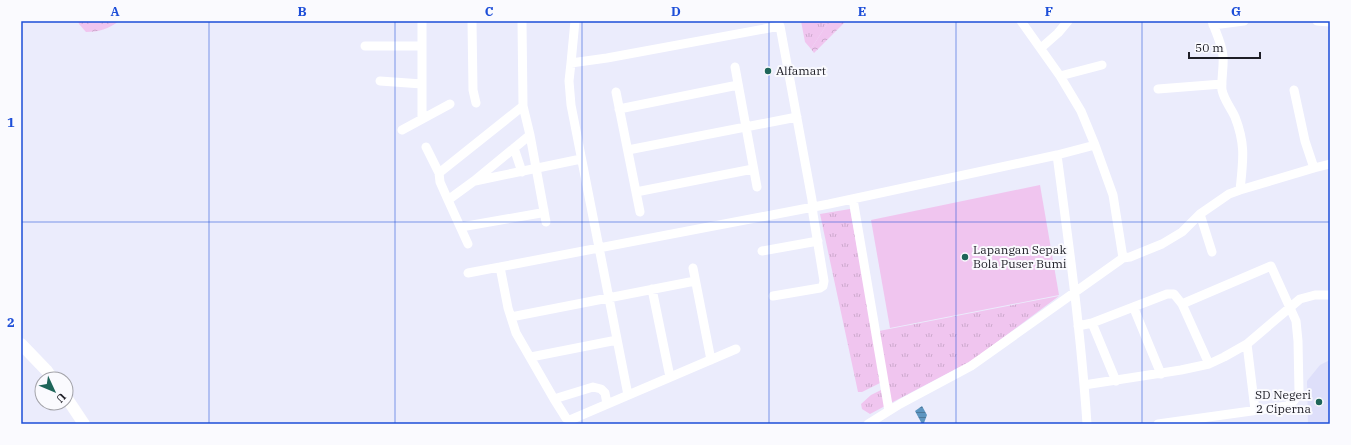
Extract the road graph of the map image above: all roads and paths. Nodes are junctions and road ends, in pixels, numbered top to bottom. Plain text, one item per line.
1 (422, 21) edge
2 (472, 21) edge
3 (522, 21) edge
4 (575, 21) edge
5 (1021, 21) edge
6 (1068, 21) edge
7 (1244, 21) edge
8 (1317, 21) edge
9 (1330, 22) edge
10 (1213, 23) edge
11 (365, 46) dead end
12 (422, 46) junction
13 (1041, 48) junction
14 (571, 63) junction
15 (1102, 65) dead end
16 (734, 66) dead end
17 (1060, 76) junction
18 (380, 81) dead end
19 (422, 84) junction
20 (1222, 84) junction
21 (738, 85) junction
22 (1158, 89) dead end
23 (1294, 90) dead end
24 (616, 92) dead end
25 (476, 103) dead end
26 (450, 104) dead end
27 (523, 106) junction
28 (619, 109) junction
29 (797, 117) junction
30 (422, 119) junction
31 (746, 127) junction
32 (402, 130) dead end
33 (530, 135) junction
34 (1095, 145) junction
35 (426, 147) dead end
36 (514, 148) junction
37 (628, 150) junction
38 (1057, 155) junction
39 (582, 159) junction
40 (1330, 164) edge
41 (753, 168) junction
42 (1314, 168) junction
43 (537, 169) junction
44 (522, 172) junction
45 (439, 173) junction
46 (474, 181) junction
47 (756, 187) dead end
48 (1240, 190) junction
49 (636, 192) junction
50 (853, 199) junction
51 (448, 200) junction
52 (813, 208) junction
53 (544, 210) junction
54 (640, 212) dead end
55 (1200, 214) junction
56 (546, 222) dead end
57 (461, 227) junction
58 (818, 241) junction
59 (468, 244) dead end
60 (599, 248) junction
61 (762, 251) dead end
62 (1212, 252) dead end
63 (1123, 258) junction
64 (500, 267) junction
65 (693, 268) dead end
66 (468, 273) dead end
67 (695, 281) junction
68 (652, 289) junction
69 (1075, 291) junction
70 (1330, 295) edge
71 (773, 296) dead end
72 (609, 298) junction
73 (1182, 304) junction
74 (1290, 308) junction
75 (1134, 311) dead end
76 (511, 317) junction
77 (1092, 323) junction
78 (1078, 326) junction
79 (617, 340) junction
80 (21, 344) edge
81 (1247, 344) junction
82 (736, 349) dead end
83 (531, 357) junction
84 (711, 360) junction
85 (1209, 364) junction
86 (47, 371) edge
87 (1161, 374) junction
88 (670, 377) junction
89 (1116, 381) junction
90 (1084, 385) junction
91 (628, 395) junction
92 (554, 399) junction
93 (607, 404) junction
94 (74, 409) edge
95 (889, 410) junction
96 (1255, 410) junction
97 (582, 415) junction
98 (84, 424) edge
99 (586, 424) edge
100 (868, 424) edge
101 (1087, 424) edge
102 (1158, 424) edge

1 - 12 street
2 - 25 street
3 - 27 street
4 - 14 street
5 - 13 street
6 - 13 street
7 - 10 street
8 - 9 street
10 - 20 street
11 - 12 street
12 - 19 street
13 - 17 street
14 - 29 street
14 - 39 street
15 - 17 street
16 - 21 street
17 - 34 street
18 - 19 street
19 - 30 street
20 - 22 street
20 - 48 street
21 - 28 street
21 - 31 street
23 - 42 street
24 - 28 street
26 - 30 street
27 - 33 street
27 - 45 street
28 - 37 street
29 - 31 street
29 - 52 street
30 - 32 street
31 - 37 street
31 - 41 street
33 - 36 street
33 - 43 street
34 - 38 street
34 - 63 street
35 - 45 street
36 - 44 street
36 - 46 street
37 - 49 street
38 - 50 street
38 - 69 street
39 - 43 street
39 - 60 street
40 - 42 street
41 - 47 street
41 - 49 street
42 - 48 street
43 - 44 street
43 - 53 street
44 - 46 street
45 - 51 street
46 - 51 street
48 - 55 street
49 - 54 street
50 - 52 street
50 - 95 street
51 - 57 street
52 - 58 street
52 - 60 street
53 - 56 street
53 - 57 street
55 - 62 street
55 - 63 street
57 - 59 street
58 - 61 street
58 - 71 street
60 - 64 street
60 - 72 street
63 - 69 street
64 - 66 street
64 - 76 street
65 - 67 street
67 - 68 street
67 - 84 street
68 - 72 street
68 - 88 street
69 - 78 street
69 - 95 street
70 - 74 street
72 - 76 street
72 - 79 street
73 - 74 street
73 - 77 street
73 - 85 street
74 - 81 street
74 - 96 street
75 - 87 street
76 - 83 street
77 - 78 street
77 - 89 street
78 - 90 street
79 - 83 street
79 - 91 street
80 - 86 street
81 - 85 street
81 - 96 street
82 - 84 street
83 - 92 street
84 - 88 street
85 - 87 street
87 - 89 street
88 - 91 street
89 - 90 street
90 - 101 street
91 - 93 street
92 - 93 street
92 - 97 street
93 - 97 street
94 - 98 street
95 - 100 street
96 - 102 street
97 - 99 street

